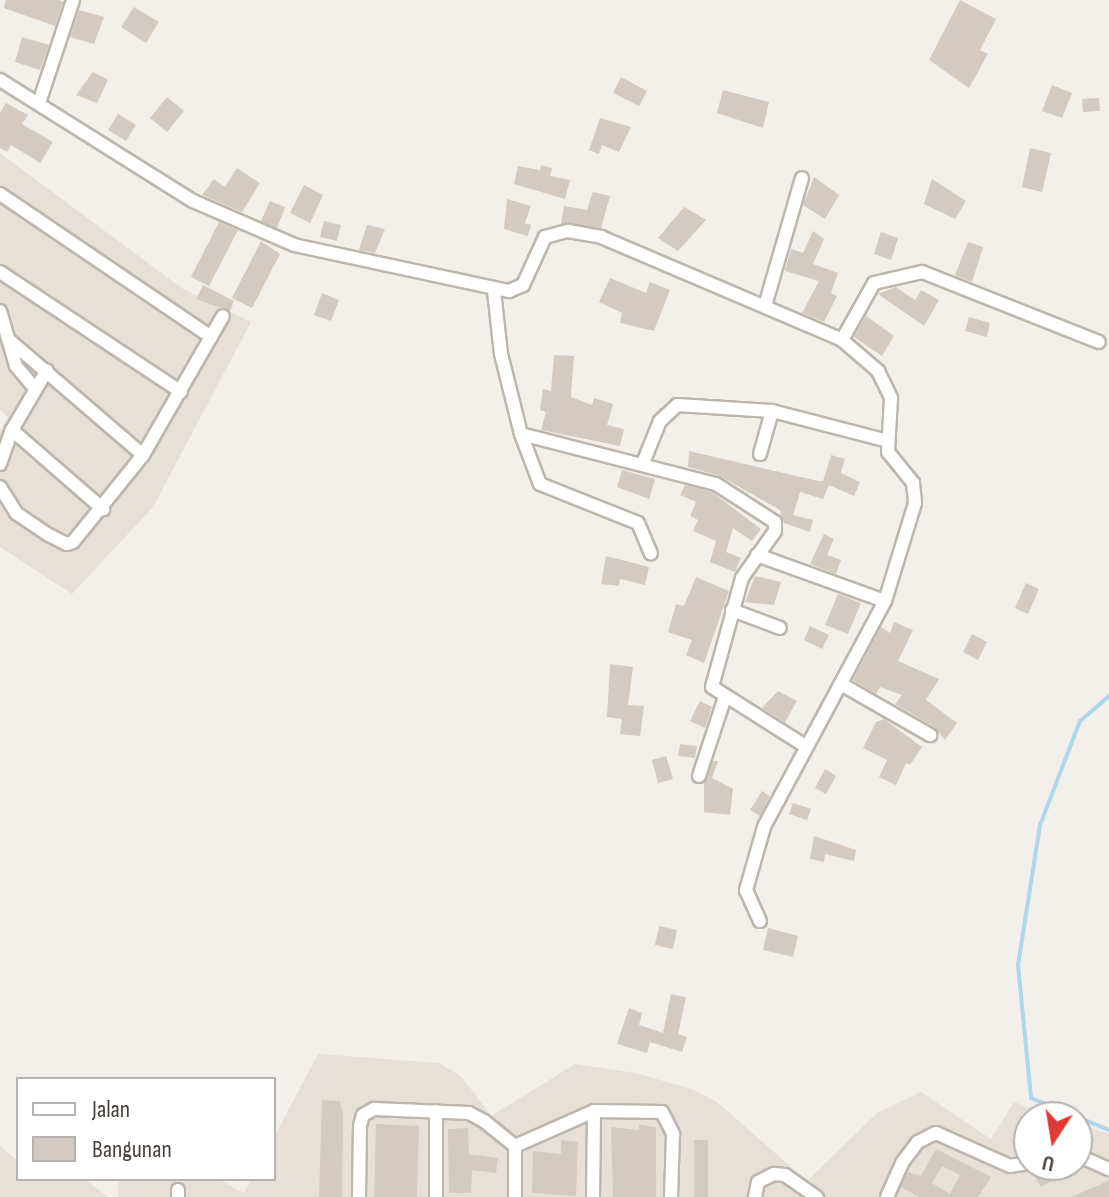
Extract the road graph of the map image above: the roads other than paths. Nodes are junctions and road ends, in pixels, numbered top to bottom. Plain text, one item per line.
1 (73, 0) edge
2 (0, 80) edge
3 (39, 103) junction
4 (802, 178) dead end
5 (0, 194) edge
6 (0, 272) edge
7 (494, 291) junction
8 (765, 306) junction
9 (0, 311) edge
10 (223, 316) dead end
11 (211, 337) junction
12 (8, 339) junction
13 (842, 340) junction
14 (1099, 342) dead end
15 (47, 370) junction
16 (35, 389) junction
17 (181, 392) junction
18 (772, 411) junction
19 (12, 430) junction
20 (521, 434) junction
21 (888, 441) junction
22 (760, 454) dead end
23 (143, 455) junction
24 (643, 463) junction
25 (0, 464) edge
26 (0, 487) edge
27 (103, 509) junction
28 (651, 553) dead end
29 (757, 555) junction
30 (885, 601) junction
31 (732, 610) junction
32 (780, 628) dead end
33 (841, 684) junction
34 (725, 697) junction
35 (930, 735) dead end
36 (807, 747) junction
37 (699, 776) dead end
38 (760, 921) dead end
39 (436, 1111) junction
40 (594, 1111) junction
41 (515, 1146) junction
42 (1013, 1166) edge
43 (359, 1197) edge
44 (436, 1197) edge
45 (515, 1197) edge
46 (593, 1197) edge
47 (671, 1197) edge
48 (755, 1197) edge
49 (817, 1197) edge
50 (887, 1197) edge

1 - 3 street
2 - 3 street
3 - 7 street
4 - 8 street
5 - 11 street
6 - 17 street
7 - 8 street
7 - 20 street
8 - 13 street
9 - 12 street
10 - 11 street
11 - 17 street
12 - 15 street
12 - 16 street
13 - 14 street
13 - 21 street
15 - 16 street
15 - 23 street
16 - 19 street
17 - 23 street
18 - 21 street
18 - 22 street
18 - 24 street
19 - 25 street
19 - 27 street
20 - 24 street
20 - 28 street
21 - 30 street
23 - 27 street
24 - 29 street
26 - 27 street
29 - 30 street
29 - 31 street
30 - 33 street
31 - 32 street
31 - 34 street
33 - 35 street
33 - 36 street
34 - 36 street
34 - 37 street
36 - 38 street
39 - 41 street
39 - 43 street
39 - 44 street
40 - 41 street
40 - 46 street
40 - 47 street
41 - 45 street
42 - 50 street
48 - 49 street

